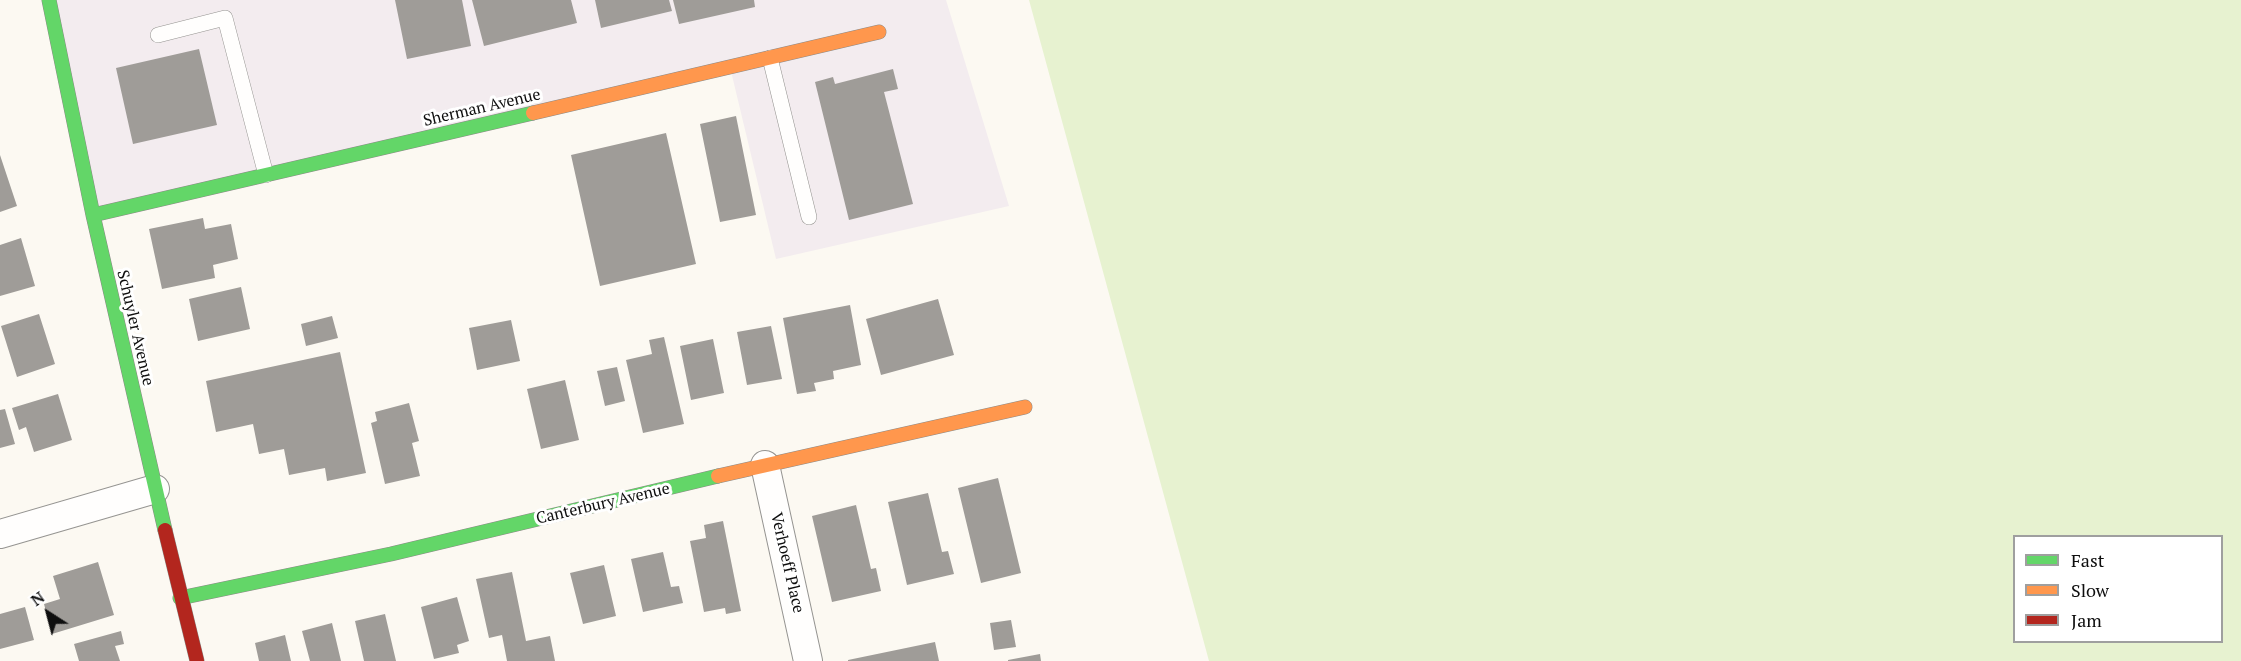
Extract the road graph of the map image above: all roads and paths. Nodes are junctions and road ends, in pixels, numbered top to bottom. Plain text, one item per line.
1 (49, 0) edge
2 (879, 32) dead end
3 (158, 34) dead end
4 (770, 58) junction
5 (266, 175) junction
6 (93, 215) junction
7 (809, 217) dead end
8 (1025, 406) dead end
9 (765, 465) junction
10 (155, 489) junction
11 (0, 534) edge
12 (180, 598) junction
13 (197, 661) edge
14 (808, 661) edge

1 - 6 street, Schuyler Avenue
2 - 4 street, Sherman Avenue
3 - 5 lane
4 - 5 street, Sherman Avenue
4 - 7 lane
5 - 6 street, Sherman Avenue
6 - 10 street, Schuyler Avenue
8 - 9 street, Canterbury Avenue
9 - 12 street, Canterbury Avenue
9 - 14 street, Verhoeff Place
10 - 11 street
10 - 12 street, Schuyler Avenue
12 - 13 street, Schuyler Avenue

